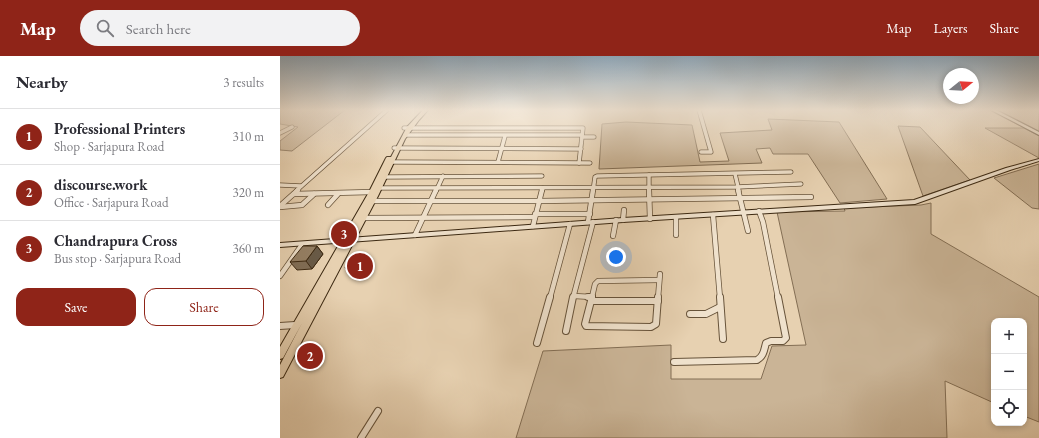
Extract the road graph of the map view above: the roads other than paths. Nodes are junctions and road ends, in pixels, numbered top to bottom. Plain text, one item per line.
1 (290, 128) edge
2 (367, 128) edge
3 (407, 128) junction
4 (704, 128) edge
5 (1027, 128) edge
6 (280, 129) edge
7 (286, 130) junction
8 (280, 133) edge
9 (1039, 134) edge
10 (405, 135) junction
11 (505, 136) junction
12 (582, 136) junction
13 (594, 137) dead end
14 (396, 148) junction
15 (501, 149) junction
16 (581, 149) junction
17 (701, 152) dead end
18 (1039, 160) edge
19 (392, 162) junction
20 (498, 162) junction
21 (579, 163) junction
22 (590, 163) dead end
23 (792, 172) dead end
24 (735, 174) junction
25 (649, 175) junction
26 (443, 176) junction
27 (542, 176) dead end
28 (385, 177) junction
29 (800, 184) dead end
30 (280, 185) edge
31 (301, 186) junction
32 (650, 187) junction
33 (737, 187) junction
34 (379, 188) junction
35 (438, 188) junction
36 (543, 188) junction
37 (594, 188) junction
38 (372, 192) junction
39 (294, 194) junction
40 (314, 194) junction
41 (338, 194) junction
42 (810, 197) dead end
43 (740, 198) junction
44 (592, 199) junction
45 (373, 200) junction
46 (650, 200) junction
47 (432, 201) junction
48 (539, 201) junction
49 (328, 205) dead end
50 (280, 207) edge
51 (624, 210) dead end
52 (759, 211) junction
53 (745, 212) junction
54 (590, 214) junction
55 (713, 215) junction
56 (535, 216) junction
57 (424, 217) junction
58 (364, 218) junction
59 (676, 218) junction
60 (650, 219) junction
61 (616, 220) junction
62 (623, 220) junction
63 (590, 222) junction
64 (570, 224) junction
65 (533, 226) junction
66 (748, 231) dead end
67 (415, 235) junction
68 (676, 235) dead end
69 (613, 236) dead end
70 (347, 241) junction
71 (280, 245) edge
72 (301, 246) junction
73 (280, 248) edge
74 (660, 274) dead end
75 (280, 276) edge
76 (659, 280) junction
77 (574, 296) junction
78 (591, 299) junction
79 (658, 301) junction
80 (720, 307) junction
81 (690, 314) dead end
82 (295, 325) junction
83 (280, 326) edge
84 (566, 331) dead end
85 (723, 339) dead end
86 (537, 343) dead end
87 (280, 355) edge
88 (674, 362) dead end
89 (280, 374) edge
90 (378, 411) dead end
91 (361, 438) edge

1 - 7 street
2 - 31 street
3 - 10 main road
3 - 12 street
3 - 14 main road
4 - 17 street
5 - 9 street
6 - 7 street
7 - 8 street
10 - 11 street
10 - 14 main road
11 - 12 street
11 - 15 street
12 - 13 street
12 - 16 street
14 - 15 street
14 - 19 main road
14 - 38 main road
15 - 16 street
15 - 20 street
16 - 21 street
18 - 52 street
19 - 20 street
19 - 28 main road
20 - 21 street
21 - 22 street
23 - 24 street
24 - 25 street
24 - 33 street
25 - 32 street
25 - 37 street
26 - 27 street
26 - 28 street
26 - 35 street
28 - 34 main road
29 - 33 street
30 - 31 street
31 - 39 street
32 - 33 street
32 - 37 street
32 - 46 street
33 - 43 street
34 - 35 street
34 - 45 main road
35 - 36 street
35 - 47 street
36 - 37 street
36 - 48 street
37 - 44 street
38 - 41 street
38 - 70 main road
39 - 40 street
39 - 50 street
40 - 41 street
40 - 50 street
41 - 49 street
42 - 43 street
43 - 46 street
43 - 53 street
44 - 46 street
44 - 48 street
44 - 54 street
45 - 47 street
45 - 58 main road
46 - 60 street
47 - 48 street
47 - 57 street
48 - 56 street
51 - 62 street
52 - 53 street
52 - 88 street
53 - 55 street
53 - 66 street
54 - 56 street
54 - 63 street
55 - 59 street
55 - 80 street
56 - 57 street
56 - 65 street
57 - 58 street
57 - 67 street
58 - 70 main road
59 - 60 street
59 - 68 street
60 - 62 street
61 - 62 street
61 - 63 street
61 - 69 street
63 - 64 street
63 - 77 street
64 - 65 street
64 - 86 street
65 - 67 street
67 - 70 street
70 - 71 street
70 - 72 street
70 - 82 main road
70 - 89 main road
72 - 73 street
72 - 75 street
74 - 76 street
76 - 78 street
76 - 79 street
77 - 78 street
77 - 84 street
78 - 79 street
78 - 79 street
80 - 81 street
80 - 85 street
82 - 83 street
82 - 87 main road
90 - 91 street

